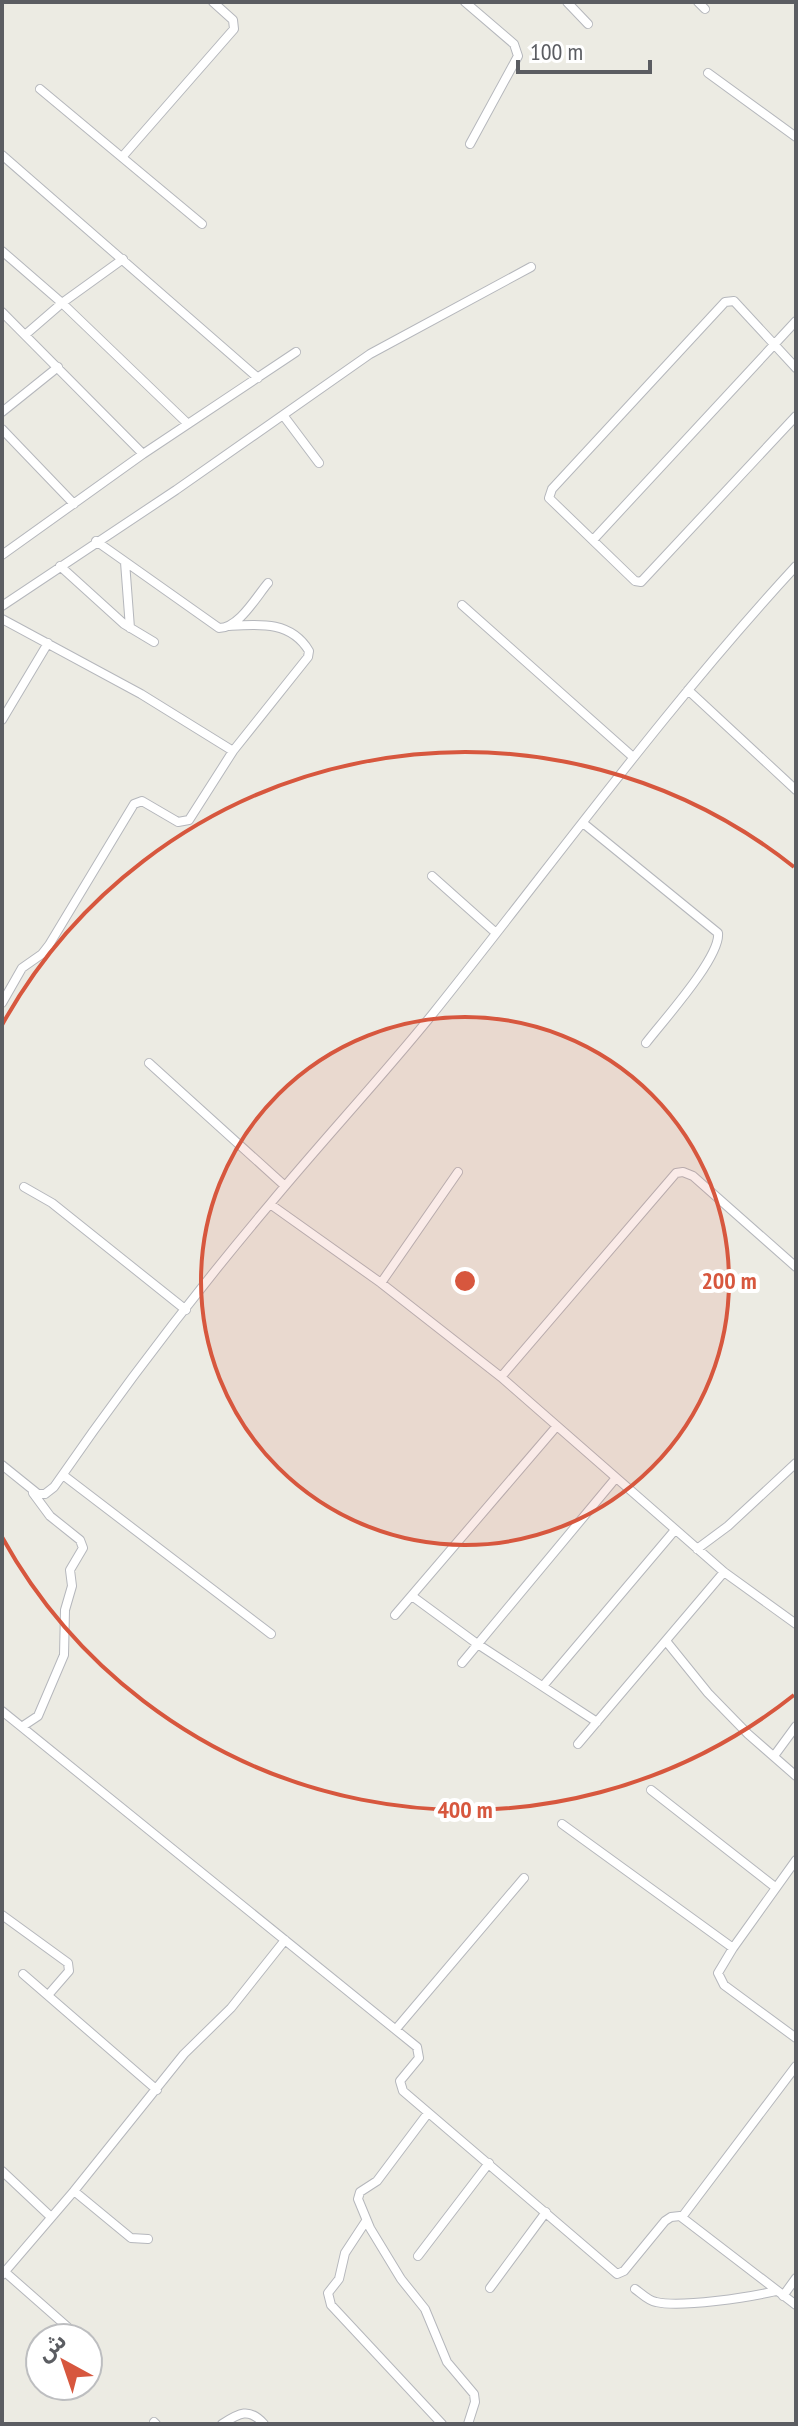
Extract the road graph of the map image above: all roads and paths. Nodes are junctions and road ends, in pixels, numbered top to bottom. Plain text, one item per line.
1 (213, 2) edge
2 (465, 2) edge
3 (567, 2) edge
4 (226, 6) edge
5 (588, 24) dead end
6 (708, 73) dead end
7 (40, 89) dead end
8 (796, 137) edge
9 (470, 144) dead end
10 (2, 155) edge
11 (123, 156) junction
12 (202, 224) dead end
13 (2, 251) edge
14 (123, 259) junction
15 (531, 267) dead end
16 (62, 303) junction
17 (2, 312) edge
18 (796, 321) edge
19 (25, 335) junction
20 (773, 345) junction
21 (296, 352) dead end
22 (58, 367) junction
23 (796, 368) edge
24 (258, 378) junction
25 (2, 412) edge
26 (283, 415) junction
27 (796, 416) edge
28 (188, 424) junction
29 (2, 429) edge
30 (143, 454) junction
31 (319, 463) dead end
32 (74, 504) junction
33 (593, 540) junction
34 (96, 541) junction
35 (2, 555) edge
36 (125, 562) junction
37 (60, 566) junction
38 (796, 566) edge
39 (268, 583) dead end
40 (462, 605) dead end
41 (2, 606) edge
42 (2, 619) edge
43 (229, 626) junction
44 (130, 628) junction
45 (154, 642) dead end
46 (48, 643) junction
47 (688, 690) junction
48 (2, 720) edge
49 (233, 751) junction
50 (633, 757) junction
51 (796, 790) edge
52 (583, 823) junction
53 (432, 876) dead end
54 (496, 933) junction
55 (2, 1003) edge
56 (646, 1043) dead end
57 (149, 1063) dead end
58 (458, 1172) dead end
59 (285, 1186) junction
60 (24, 1187) dead end
61 (270, 1204) junction
62 (796, 1267) edge
63 (381, 1283) junction
64 (186, 1310) junction
65 (501, 1377) junction
66 (556, 1427) junction
67 (796, 1463) edge
68 (2, 1465) edge
69 (63, 1475) junction
70 (615, 1479) junction
71 (33, 1492) junction
72 (675, 1530) junction
73 (697, 1549) junction
74 (724, 1572) junction
75 (412, 1596) junction
76 (395, 1615) dead end
77 (796, 1624) edge
78 (271, 1634) dead end
79 (666, 1641) junction
80 (476, 1643) junction
81 (462, 1663) dead end
82 (543, 1686) junction
83 (2, 1711) edge
84 (597, 1722) junction
85 (23, 1726) junction
86 (796, 1726) edge
87 (578, 1744) dead end
88 (774, 1756) junction
89 (796, 1776) edge
90 (651, 1790) dead end
91 (562, 1824) dead end
92 (796, 1860) edge
93 (788, 1873) junction
94 (524, 1878) dead end
95 (796, 1880) edge
96 (775, 1887) junction
97 (2, 1915) edge
98 (285, 1940) junction
99 (733, 1948) junction
100 (23, 1974) dead end
101 (49, 1994) junction
102 (396, 2029) junction
103 (796, 2038) edge
104 (796, 2066) edge
105 (157, 2090) junction
106 (428, 2113) junction
107 (489, 2163) junction
108 (2, 2171) edge
109 (74, 2191) junction
110 (546, 2212) junction
111 (51, 2217) junction
112 (682, 2217) junction
113 (366, 2221) junction
114 (148, 2239) dead end
115 (418, 2256) dead end
116 (3, 2273) edge
117 (796, 2278) edge
118 (490, 2288) dead end
119 (635, 2289) dead end
120 (780, 2294) junction
121 (796, 2305) edge
122 (61, 2322) edge
123 (222, 2424) edge
124 (264, 2424) edge
125 (442, 2424) edge
126 (468, 2424) edge

1 - 4 street
2 - 9 street
3 - 5 street
4 - 11 street
6 - 8 street
7 - 11 street
10 - 14 street
11 - 12 street
13 - 16 street
14 - 16 street
14 - 24 street
15 - 26 street
16 - 19 street
16 - 28 street
17 - 19 street
18 - 20 street
19 - 22 street
20 - 23 street
20 - 33 street
20 - 33 street
21 - 24 street
22 - 25 street
22 - 30 street
24 - 28 street
26 - 31 street
26 - 34 street
27 - 33 street
28 - 30 street
29 - 32 street
30 - 32 street
32 - 35 street
34 - 36 street
34 - 37 street
36 - 43 street
36 - 44 street
37 - 41 street
37 - 44 street
38 - 47 street
39 - 43 street
40 - 50 street
42 - 46 street
43 - 49 street
44 - 45 street
46 - 48 street
46 - 49 street
47 - 50 street
47 - 51 street
49 - 55 street
50 - 52 street
52 - 54 street
52 - 56 street
53 - 54 street
54 - 59 street
57 - 59 street
58 - 63 street
59 - 61 street
60 - 64 street
61 - 63 street
61 - 64 street
62 - 65 street
63 - 65 street
64 - 69 street
65 - 66 street
66 - 70 street
66 - 75 street
67 - 73 street
68 - 71 street
69 - 71 street
69 - 78 street
70 - 72 street
70 - 80 street
71 - 85 street
72 - 73 street
72 - 82 street
73 - 74 street
74 - 77 street
74 - 79 street
75 - 76 street
75 - 80 street
79 - 84 street
79 - 88 street
80 - 81 street
80 - 82 street
82 - 84 street
83 - 85 street
84 - 87 street
85 - 98 street
86 - 88 street
88 - 89 street
90 - 96 street
91 - 99 street
92 - 93 street
93 - 95 street
93 - 96 street
94 - 102 street
96 - 99 street
97 - 101 street
98 - 102 street
98 - 105 street
99 - 103 street
100 - 101 street
101 - 105 street
102 - 106 street
104 - 112 street
105 - 109 street
106 - 107 street
106 - 113 street
107 - 110 street
107 - 115 street
108 - 111 street
109 - 111 street
109 - 114 street
110 - 112 street
110 - 118 street
111 - 116 street
112 - 120 street
113 - 125 street
113 - 126 street
116 - 122 street
117 - 120 street
119 - 120 street
120 - 121 street
123 - 124 street

